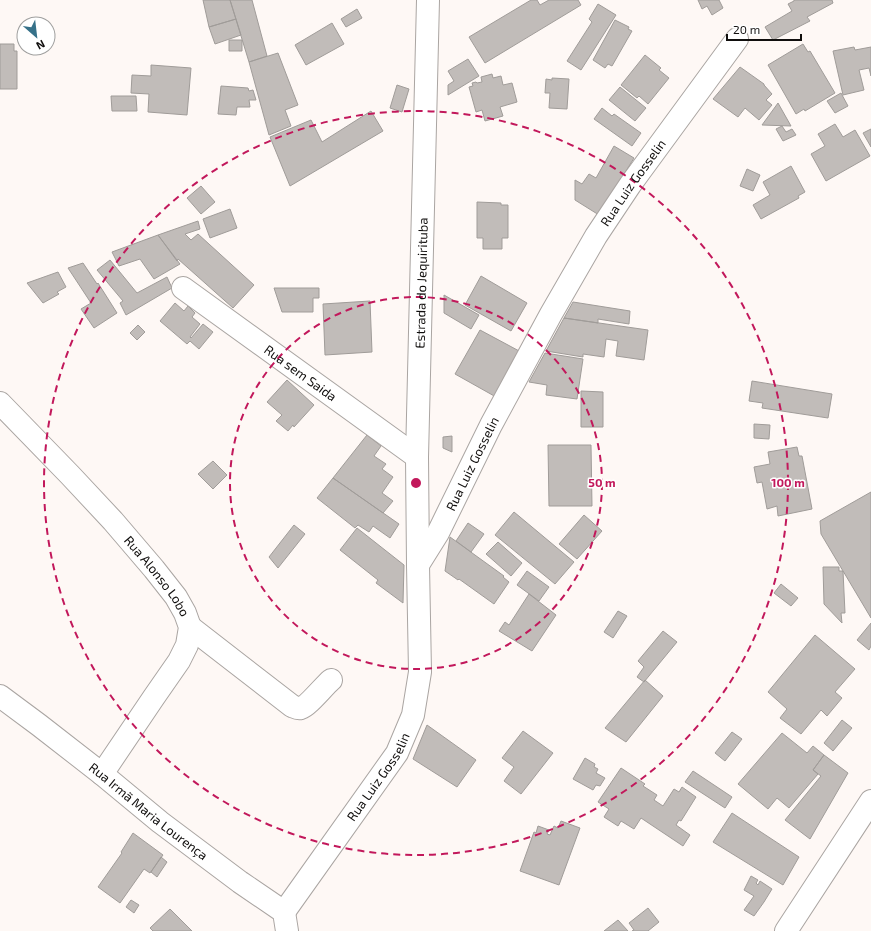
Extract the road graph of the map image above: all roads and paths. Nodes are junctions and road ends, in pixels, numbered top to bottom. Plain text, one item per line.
1 (428, 0) edge
2 (737, 39) dead end
3 (183, 288) dead end
4 (0, 403) edge
5 (417, 457) junction
6 (418, 565) junction
7 (190, 627) junction
8 (331, 680) dead end
9 (0, 696) edge
10 (102, 774) junction
11 (871, 801) edge
12 (285, 921) edge
13 (786, 931) edge

1 - 5 street, Estrada do Jequirituba
2 - 6 street, Rua Luiz Gosselin
3 - 5 street, Rua sem Saida
4 - 7 street, Rua Alonso Lobo
5 - 6 street, Estrada do Jequirituba
6 - 12 street, Rua Luiz Gosselin
7 - 8 street
7 - 10 street, Rua Alonso Lobo
9 - 10 street, Rua Irmã Maria Lourença
10 - 12 street, Rua Irmã Maria Lourença
11 - 13 street

